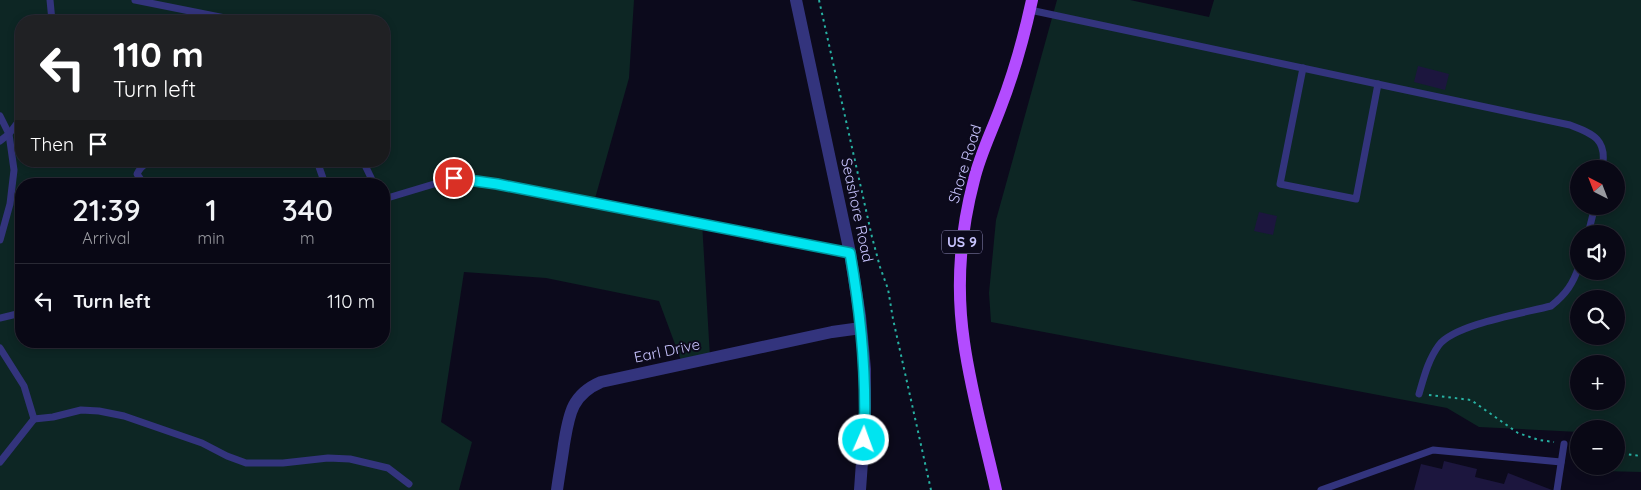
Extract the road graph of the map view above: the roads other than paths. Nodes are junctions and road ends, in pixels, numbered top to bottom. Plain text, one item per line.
1 (50, 0) edge
2 (135, 0) edge
3 (796, 0) edge
4 (1031, 5) edge
5 (51, 15) edge
6 (210, 15) edge
7 (1303, 68) junction
8 (1378, 84) junction
9 (0, 116) edge
10 (15, 126) edge
11 (9, 134) junction
12 (0, 141) edge
13 (1604, 160) edge
14 (141, 167) edge
15 (140, 178) edge
16 (390, 197) edge
17 (0, 240) edge
18 (850, 253) junction
19 (1574, 280) edge
20 (15, 314) edge
21 (0, 318) edge
22 (861, 328) junction
23 (0, 348) edge
24 (1419, 394) road end
25 (34, 419) junction
26 (1564, 444) road end
27 (0, 462) edge
28 (1561, 462) junction
29 (410, 484) dead end
30 (557, 490) edge
31 (860, 490) edge
32 (996, 490) edge
33 (1321, 490) edge
34 (1556, 490) edge

1 - 5 lane
2 - 6 lane
3 - 18 street, Seashore Road
4 - 7 lane
4 - 32 main road, Shore Road / US 9
7 - 8 lane
7 - 8 lane
8 - 13 lane
9 - 11 lane
10 - 11 lane
11 - 12 lane
11 - 17 lane
14 - 15 lane
16 - 18 lane
18 - 22 street, Seashore Road
19 - 24 lane
20 - 21 lane
22 - 30 street, Earl Drive
22 - 31 street, Seashore Road
23 - 25 lane
25 - 27 lane
25 - 29 lane
26 - 28 lane
28 - 33 lane
28 - 34 lane

